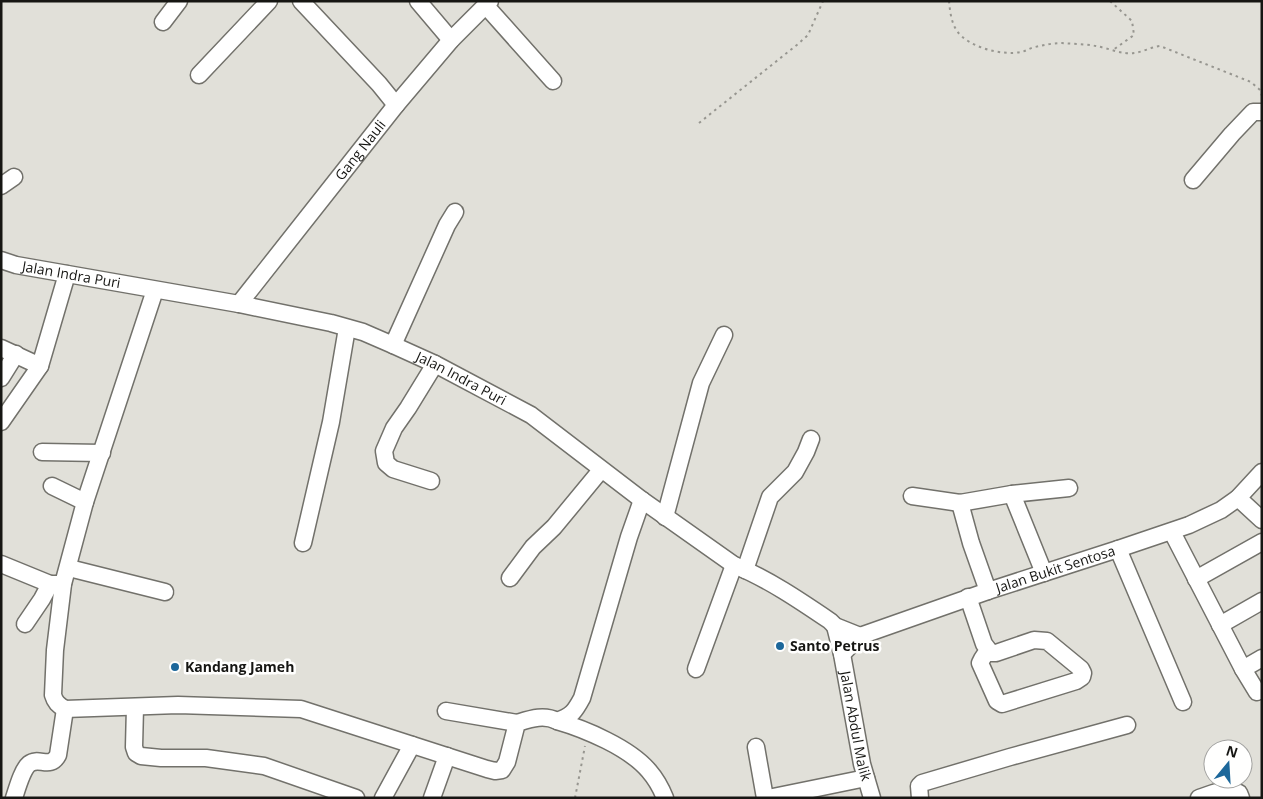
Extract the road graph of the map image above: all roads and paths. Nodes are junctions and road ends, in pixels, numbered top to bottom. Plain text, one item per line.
1 (180, 1) edge
2 (269, 1) edge
3 (301, 1) edge
4 (418, 1) edge
5 (822, 1) edge
6 (949, 1) edge
7 (1110, 1) edge
8 (488, 4) edge
9 (163, 22) dead end
10 (451, 40) junction
11 (1113, 50) junction
12 (200, 75) dead end
13 (552, 82) dead end
14 (1262, 96) edge
15 (396, 105) junction
16 (1262, 112) edge
17 (699, 123) dead end
18 (1193, 180) dead end
19 (455, 212) dead end
20 (1, 260) edge
21 (68, 274) junction
22 (155, 290) junction
23 (239, 304) junction
24 (347, 328) junction
25 (724, 335) dead end
26 (393, 345) junction
27 (9, 351) edge
28 (435, 364) junction
29 (40, 366) junction
30 (1, 378) edge
31 (1, 422) edge
32 (811, 440) dead end
33 (42, 452) dead end
34 (102, 453) junction
35 (601, 470) junction
36 (1262, 472) edge
37 (431, 482) dead end
38 (52, 486) dead end
39 (1069, 488) dead end
40 (1012, 494) junction
41 (912, 496) dead end
42 (1238, 498) junction
43 (642, 500) junction
44 (85, 502) junction
45 (960, 503) junction
46 (664, 517) junction
47 (1262, 520) edge
48 (1172, 532) junction
49 (1262, 542) edge
50 (303, 543) dead end
51 (1118, 549) junction
52 (1, 564) edge
53 (69, 568) junction
54 (740, 568) junction
55 (1044, 573) junction
56 (510, 578) dead end
57 (1196, 579) junction
58 (57, 584) junction
59 (988, 591) junction
60 (166, 592) dead end
61 (968, 598) junction
62 (1262, 601) edge
63 (25, 624) dead end
64 (1220, 625) junction
65 (835, 626) junction
66 (860, 636) junction
67 (988, 650) junction
68 (842, 654) junction
69 (1262, 658) edge
70 (696, 669) dead end
71 (1243, 669) junction
72 (1257, 692) dead end
73 (1183, 702) dead end
74 (135, 707) junction
75 (65, 709) junction
76 (446, 711) dead end
77 (557, 720) junction
78 (517, 722) junction
79 (1127, 725) dead end
80 (587, 731) junction
81 (412, 745) junction
82 (756, 747) dead end
83 (447, 756) junction
84 (866, 778) junction
85 (313, 791) edge
86 (1205, 797) edge
87 (14, 798) edge
88 (356, 798) edge
89 (383, 798) edge
90 (432, 798) edge
91 (575, 798) edge
92 (665, 798) edge
93 (766, 798) edge
94 (872, 798) edge
95 (920, 798) edge
96 (1241, 798) edge

1 - 9 street
2 - 12 street
3 - 15 street
4 - 10 street
5 - 17 path
6 - 11 path
7 - 11 path
8 - 10 street, Gang Nauli
8 - 13 street
10 - 15 street, Gang Nauli
11 - 14 path
15 - 23 street, Gang Nauli
16 - 18 street
19 - 26 street
20 - 21 street, Jalan Indra Puri
21 - 22 street, Jalan Indra Puri
21 - 29 street
22 - 23 street, Jalan Indra Puri
22 - 34 street
23 - 24 street, Jalan Indra Puri
24 - 26 street, Jalan Indra Puri
24 - 50 street
25 - 46 street
26 - 28 street, Jalan Indra Puri
27 - 29 street
27 - 30 street
28 - 35 street, Jalan Indra Puri
28 - 37 street
29 - 31 street
32 - 54 street
33 - 34 street
34 - 44 street
35 - 43 street, Jalan Indra Puri
35 - 56 street
36 - 42 street, Jalan Bukit Sentosa
38 - 44 street
39 - 40 street
40 - 45 street
40 - 55 street
41 - 45 street
42 - 47 street
42 - 48 street, Jalan Bukit Sentosa
43 - 46 street, Jalan Indra Puri
43 - 77 street
44 - 53 street
45 - 59 street
46 - 54 street, Jalan Indra Puri
48 - 51 street, Jalan Bukit Sentosa
48 - 57 street
49 - 57 street
51 - 55 street, Jalan Bukit Sentosa
51 - 73 street
52 - 58 street
53 - 58 street
53 - 60 street
54 - 65 street, Jalan Indra Puri
54 - 70 street
55 - 59 street, Jalan Bukit Sentosa
57 - 64 street
58 - 63 street
58 - 75 street
59 - 61 street, Jalan Bukit Sentosa
61 - 66 street, Jalan Bukit Sentosa
61 - 67 street
62 - 64 street
64 - 71 street
65 - 66 street, Jalan Indra Puri
65 - 68 street, Jalan Abdul Malik
66 - 68 street, Jalan Bukit Sentosa
67 - 67 street
68 - 84 street, Jalan Abdul Malik
69 - 71 street
71 - 72 street
74 - 75 street
74 - 81 street
74 - 85 street
75 - 87 street
76 - 78 street
77 - 78 street
77 - 80 street
78 - 83 street
79 - 95 street
80 - 91 path
80 - 92 street
81 - 83 street
81 - 89 street
82 - 93 street
83 - 90 street
84 - 93 street
84 - 94 street, Jalan Abdul Malik
85 - 88 street
86 - 96 street

